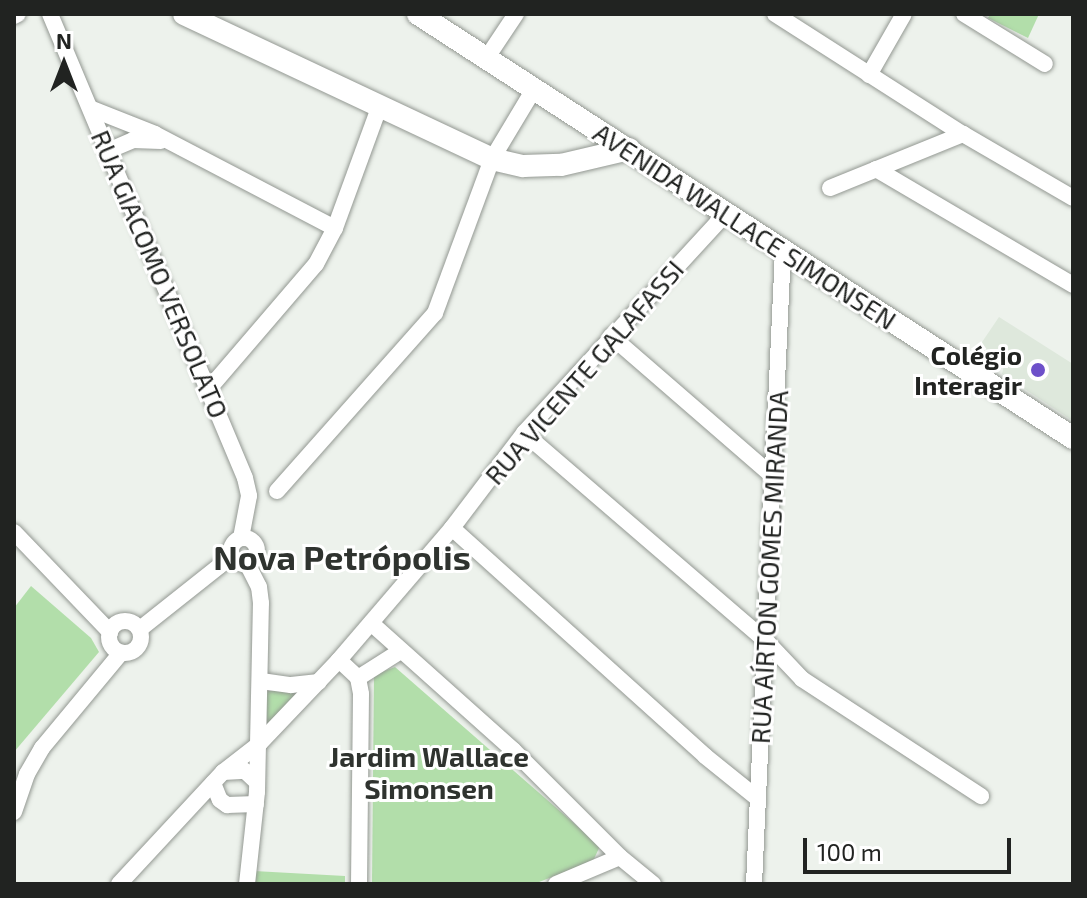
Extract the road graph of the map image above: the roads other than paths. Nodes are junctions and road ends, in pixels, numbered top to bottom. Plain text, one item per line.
1 (50, 14) edge
2 (184, 14) edge
3 (418, 14) edge
4 (516, 14) edge
5 (775, 14) edge
6 (904, 14) edge
7 (964, 14) edge
8 (486, 59) junction
9 (1045, 64) dead end
10 (869, 75) junction
11 (534, 89) junction
12 (380, 105) junction
13 (92, 109) junction
14 (963, 134) junction
15 (176, 145) junction
16 (629, 149) junction
17 (110, 150) junction
18 (492, 159) junction
19 (876, 169) junction
20 (830, 188) dead end
21 (1073, 198) edge
22 (727, 212) junction
23 (335, 228) junction
24 (783, 250) junction
25 (1073, 285) edge
26 (611, 336) junction
27 (207, 391) junction
28 (524, 433) junction
29 (1073, 438) edge
30 (774, 477) junction
31 (277, 491) dead end
32 (452, 528) junction
33 (14, 532) edge
34 (241, 538) junction
35 (240, 560) junction
36 (371, 623) junction
37 (140, 629) junction
38 (110, 632) junction
39 (768, 643) junction
40 (399, 652) junction
41 (121, 653) junction
42 (339, 660) junction
43 (358, 678) junction
44 (261, 681) junction
45 (319, 682) junction
46 (259, 744) junction
47 (218, 777) junction
48 (257, 782) junction
49 (981, 796) dead end
50 (757, 798) junction
51 (256, 804) junction
52 (14, 812) edge
53 (620, 857) junction
54 (119, 884) edge
55 (247, 884) edge
56 (359, 884) edge
57 (556, 884) edge
58 (653, 884) edge
59 (754, 884) edge

1 - 13 street, RUA GIACOMO VERSOLATO
2 - 12 street
3 - 8 street, AVENIDA WALLACE SIMONSEN
4 - 8 street
5 - 10 street
6 - 10 street
7 - 9 street
8 - 11 street, AVENIDA WALLACE SIMONSEN
10 - 14 street
11 - 16 street, AVENIDA WALLACE SIMONSEN
11 - 18 street
12 - 18 street
12 - 23 street
13 - 15 street
13 - 17 street, RUA GIACOMO VERSOLATO
14 - 19 street
14 - 21 street
15 - 17 street
15 - 23 street
16 - 18 street
16 - 22 street, AVENIDA WALLACE SIMONSEN
17 - 27 street, RUA GIACOMO VERSOLATO
18 - 31 street
19 - 20 street
19 - 25 street
22 - 24 street, AVENIDA WALLACE SIMONSEN
22 - 26 street, RUA VICENTE GALAFASSI
23 - 27 street
24 - 29 street, AVENIDA WALLACE SIMONSEN
24 - 30 street, RUA AÍRTON GOMES MIRANDA
26 - 28 street, RUA VICENTE GALAFASSI
26 - 30 street
27 - 34 street, RUA GIACOMO VERSOLATO
28 - 32 street, RUA VICENTE GALAFASSI
28 - 39 street
30 - 39 street, RUA AÍRTON GOMES MIRANDA
32 - 36 street, RUA VICENTE GALAFASSI
32 - 50 street
33 - 38 street
34 - 35 street
34 - 35 street
35 - 37 street
35 - 44 street
36 - 40 street
36 - 42 street, RUA VICENTE GALAFASSI
37 - 38 street
37 - 41 street
38 - 41 street
39 - 49 street
39 - 50 street, RUA AÍRTON GOMES MIRANDA
40 - 43 street
40 - 53 street
41 - 52 street
42 - 43 street
42 - 45 street, RUA VICENTE GALAFASSI
43 - 56 street
44 - 45 street
44 - 46 street
45 - 46 street, RUA VICENTE GALAFASSI
46 - 47 street, RUA VICENTE GALAFASSI
46 - 48 street
47 - 48 street
47 - 51 street
47 - 54 street, RUA VICENTE GALAFASSI
48 - 51 street
50 - 59 street, RUA AÍRTON GOMES MIRANDA
51 - 55 street
53 - 57 street
53 - 58 street

